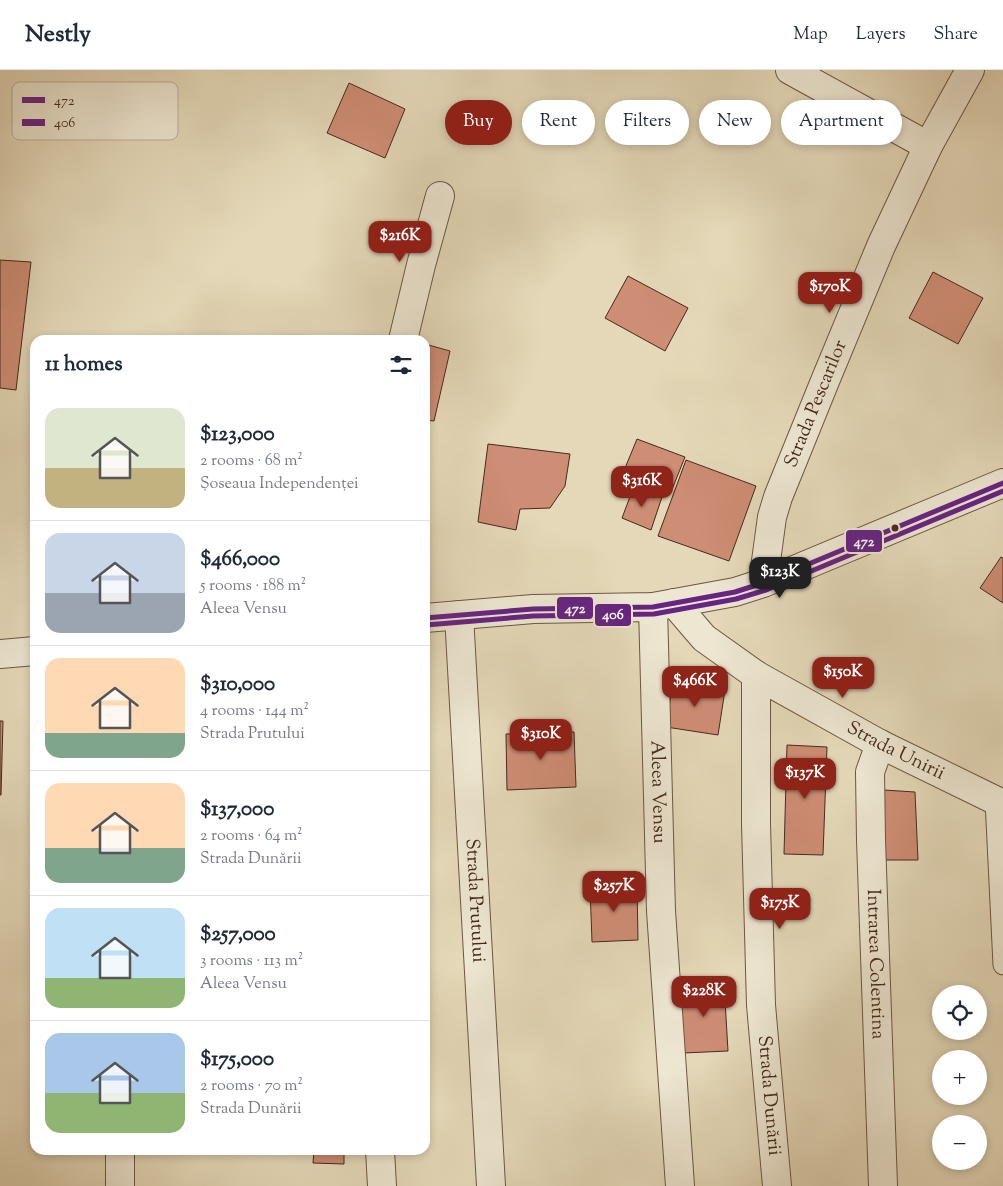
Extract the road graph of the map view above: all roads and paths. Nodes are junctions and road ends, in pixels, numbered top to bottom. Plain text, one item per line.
1 (790, 70) edge
2 (970, 70) edge
3 (928, 146) junction
4 (440, 196) dead end
5 (405, 335) edge
6 (1003, 483) edge
7 (763, 583) junction
8 (663, 605) junction
9 (459, 615) junction
10 (430, 618) edge
11 (30, 651) edge
12 (0, 654) edge
13 (756, 675) junction
14 (880, 744) junction
15 (999, 802) edge
16 (1003, 965) edge
17 (120, 1155) edge
18 (380, 1155) edge
19 (120, 1186) edge
20 (382, 1186) edge
21 (491, 1186) edge
22 (680, 1186) edge
23 (777, 1186) edge
24 (883, 1186) edge

1 - 3 street
2 - 3 street, Strada Pescarilor
3 - 7 street, Strada Pescarilor
4 - 5 street
6 - 7 street
7 - 8 street
8 - 9 street
8 - 13 street, Strada Unirii
8 - 22 street, Aleea Vensu
9 - 10 street
9 - 21 street, Strada Prutului
11 - 12 street
13 - 14 street, Strada Unirii
13 - 23 street, Strada Dunării
14 - 15 street, Strada Unirii
14 - 24 street, Intrarea Colentina
15 - 16 lane
17 - 19 street
18 - 20 street

